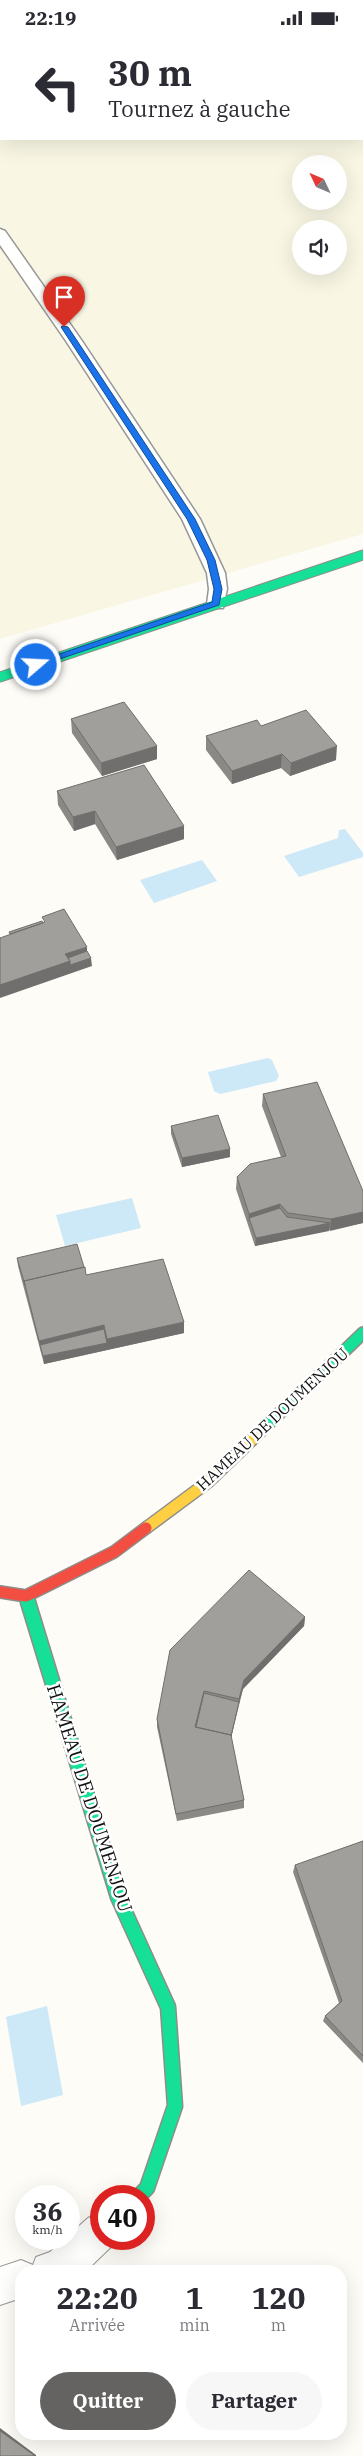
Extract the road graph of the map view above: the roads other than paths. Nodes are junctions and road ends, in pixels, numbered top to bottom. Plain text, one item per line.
1 (0, 234) edge
2 (363, 555) edge
3 (216, 604) junction
4 (0, 677) edge
5 (363, 1333) edge
6 (0, 1592) edge
7 (26, 1596) junction
8 (148, 2185) edge
9 (90, 2241) edge
10 (64, 2265) edge
11 (15, 2281) edge
12 (0, 2285) edge

1 - 3 lane
2 - 3 street
3 - 4 street
5 - 7 street, HAMEAU DE DOUMENJOU
6 - 7 street
7 - 8 street, HAMEAU DE DOUMENJOU
9 - 10 street
11 - 12 street

